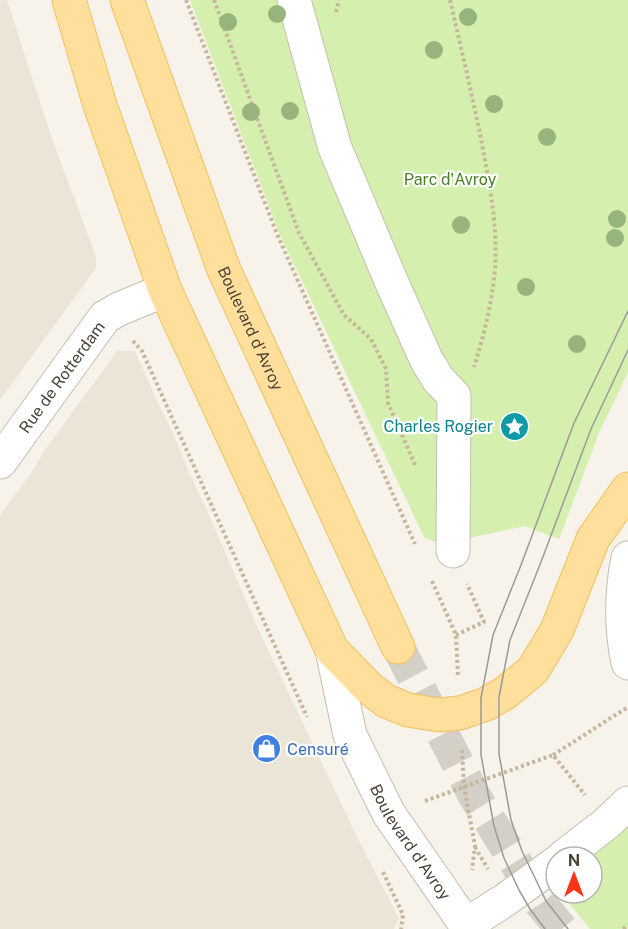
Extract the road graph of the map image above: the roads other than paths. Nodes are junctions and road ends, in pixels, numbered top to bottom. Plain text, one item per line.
1 (69, 0) edge
2 (127, 0) edge
3 (294, 0) edge
4 (165, 290) junction
5 (0, 462) edge
6 (628, 489) edge
7 (453, 551) road end
8 (626, 576) edge
9 (398, 647) tunnel mouth
10 (332, 650) junction
11 (627, 656) edge
12 (617, 813) edge
13 (578, 845) edge
14 (544, 872) edge
15 (467, 928) edge

1 - 4 main road
2 - 9 main road, Boulevard d'Avroy
3 - 7 street
4 - 5 street, Rue de Rotterdam
4 - 10 main road
6 - 10 main road
8 - 11 street
10 - 15 street, Boulevard d'Avroy
12 - 13 street
14 - 15 street, Boulevard d'Avroy

